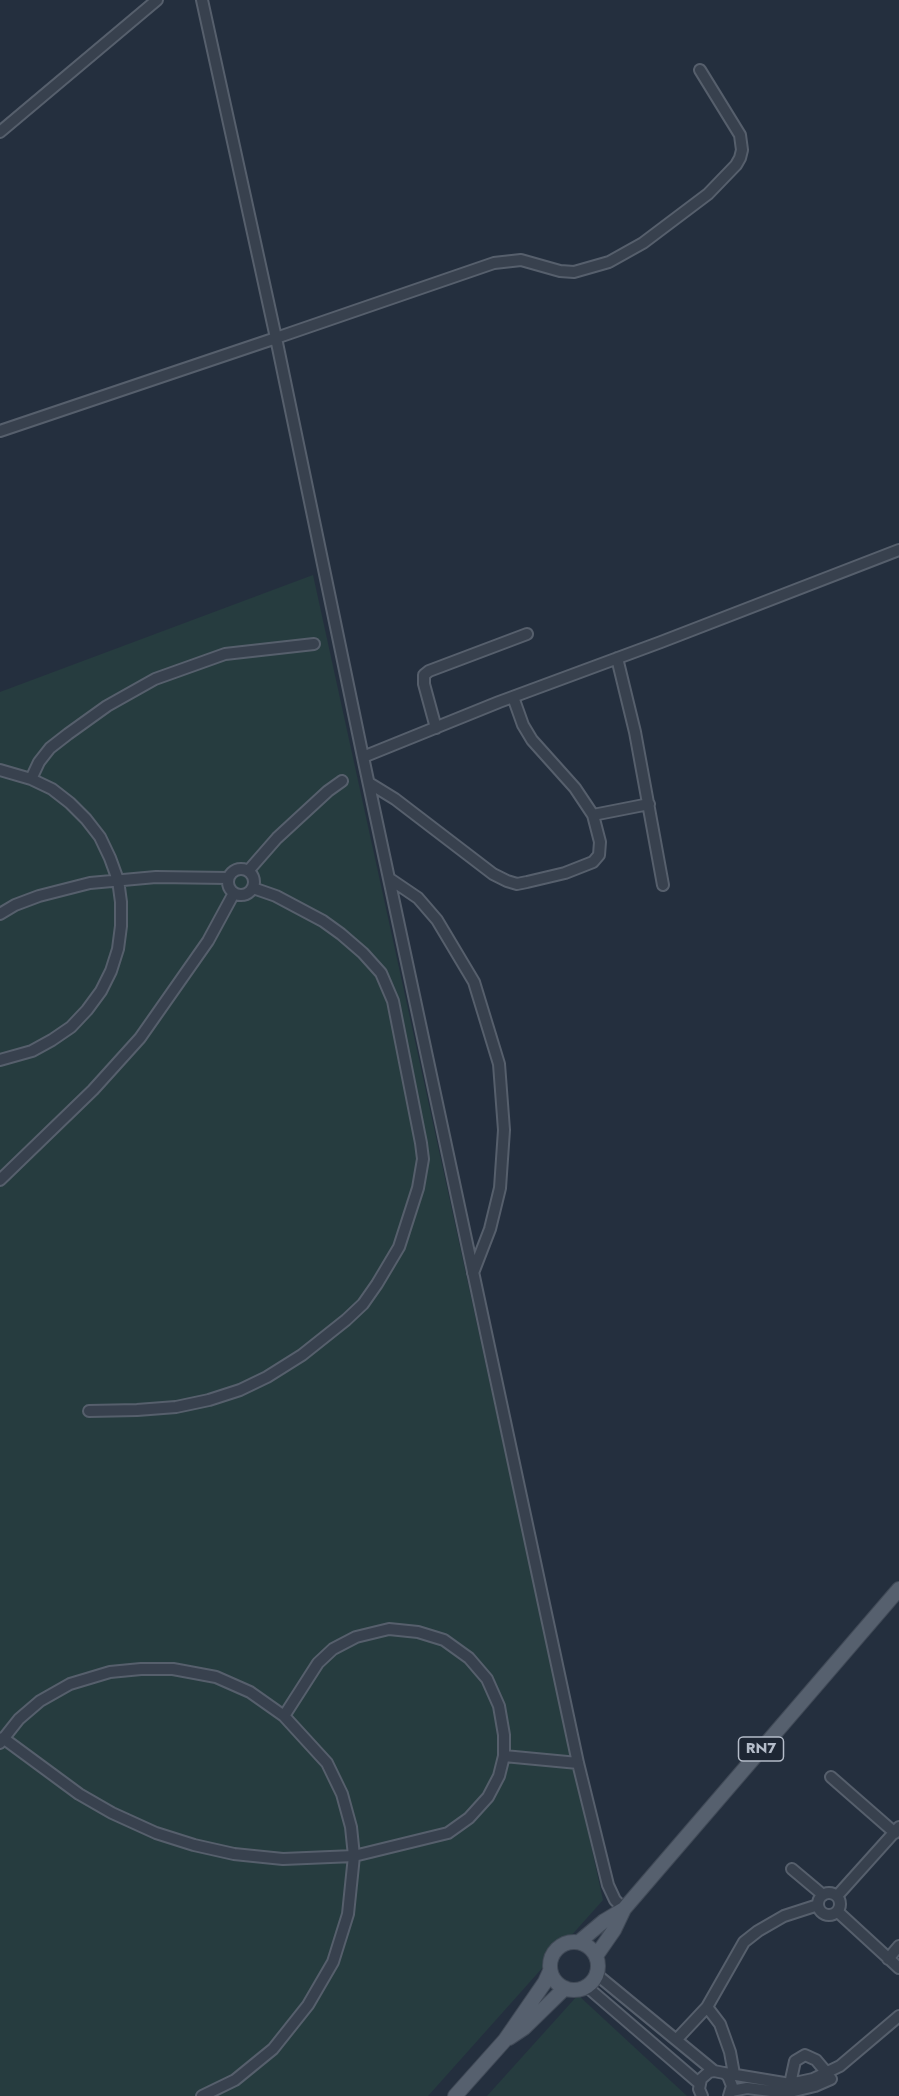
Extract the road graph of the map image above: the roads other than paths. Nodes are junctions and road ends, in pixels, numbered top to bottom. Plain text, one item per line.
1 (157, 0) edge
2 (202, 0) edge
3 (700, 70) dead end
4 (0, 132) edge
5 (276, 338) junction
6 (0, 431) edge
7 (899, 550) edge
8 (527, 634) dead end
9 (314, 644) dead end
10 (617, 658) junction
11 (513, 697) junction
12 (436, 728) junction
13 (363, 757) junction
14 (0, 770) edge
15 (32, 779) junction
16 (342, 781) dead end
17 (369, 783) junction
18 (649, 804) junction
19 (593, 815) junction
20 (249, 870) junction
21 (228, 878) junction
22 (390, 879) junction
23 (118, 880) junction
24 (663, 885) dead end
25 (253, 888) junction
26 (234, 893) junction
27 (0, 914) edge
28 (0, 1060) edge
29 (0, 1180) edge
30 (473, 1273) junction
31 (89, 1411) dead end
32 (899, 1589) edge
33 (284, 1716) junction
34 (2, 1740) edge
35 (504, 1756) junction
36 (578, 1763) junction
37 (831, 1777) dead end
38 (897, 1830) edge
39 (354, 1856) junction
40 (792, 1869) dead end
41 (837, 1896) junction
42 (821, 1900) junction
43 (624, 1909) junction
44 (838, 1912) junction
45 (579, 1942) junction
46 (899, 1946) edge
47 (596, 1956) junction
48 (888, 1959) junction
49 (899, 1968) edge
50 (550, 1971) junction
51 (596, 1974) junction
52 (586, 1986) junction
53 (565, 1988) junction
54 (707, 2007) junction
55 (899, 2016) edge
56 (899, 2024) edge
57 (677, 2039) junction
58 (505, 2040) junction
59 (724, 2072) junction
60 (827, 2073) junction
61 (700, 2084) junction
62 (790, 2084) junction
63 (730, 2095) edge
64 (202, 2096) edge
65 (455, 2096) edge
66 (702, 2096) edge

1 - 4 street
2 - 5 street
3 - 5 street
5 - 6 street
5 - 13 street
7 - 10 street
8 - 12 street
9 - 15 street
10 - 11 street
10 - 18 street
11 - 12 street
11 - 19 street
12 - 13 street
13 - 17 street
14 - 15 street
15 - 23 street
16 - 20 street
17 - 19 street
17 - 22 street
18 - 19 street
18 - 24 street
20 - 21 street
20 - 25 street
21 - 23 street
21 - 26 street
22 - 30 street
22 - 30 street
23 - 27 street
23 - 28 street
25 - 26 street
25 - 31 street
26 - 29 street
30 - 36 street
32 - 43 main road, RN7
33 - 34 street
33 - 35 street
33 - 39 street
34 - 39 street
35 - 36 street
35 - 39 street
36 - 43 street
37 - 38 street
38 - 41 street
39 - 64 street
40 - 42 street
41 - 42 street
41 - 44 street
42 - 44 street
42 - 54 street
43 - 45 main road, RN7
43 - 47 main road, RN7
44 - 48 street
45 - 47 main road
45 - 50 main road, RN7
46 - 48 street
47 - 51 main road
48 - 49 street
50 - 53 main road
50 - 58 main road, RN7
51 - 52 main road
51 - 57 street
52 - 53 main road
52 - 61 street
53 - 58 main road, RN7
54 - 57 street
54 - 59 street
55 - 60 street
56 - 63 street
57 - 59 street
58 - 65 main road, RN7
59 - 61 street
59 - 62 street
59 - 63 street
60 - 62 street
60 - 62 street
61 - 66 street

